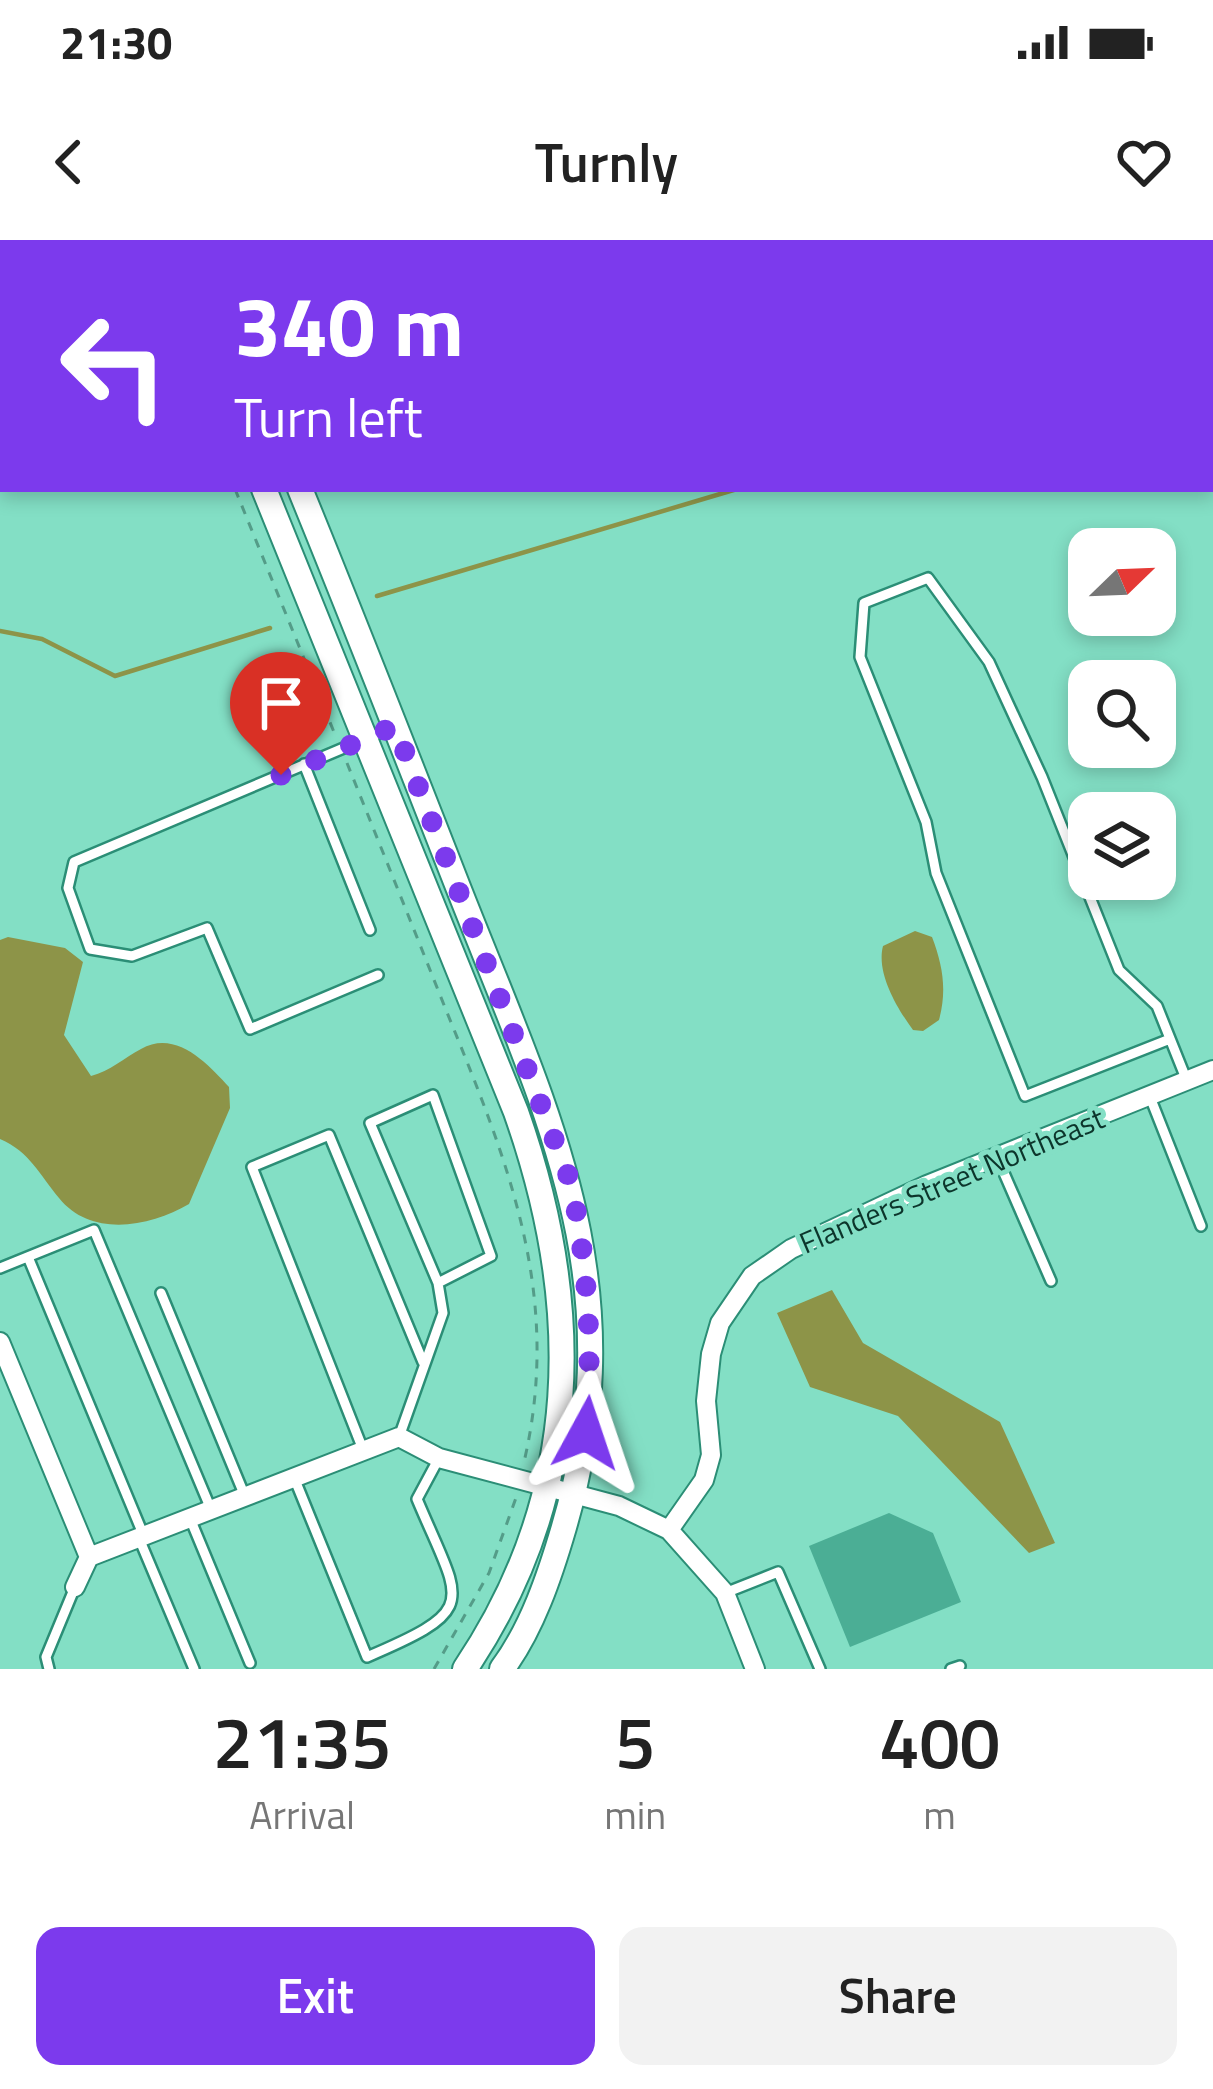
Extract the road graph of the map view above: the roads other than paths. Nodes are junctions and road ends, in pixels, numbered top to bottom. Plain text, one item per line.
1 (265, 492) edge
2 (301, 492) edge
3 (395, 726) junction
4 (365, 739) junction
5 (304, 764) junction
6 (370, 930) dead end
7 (378, 975) dead end
8 (1170, 1039) junction
9 (1213, 1070) edge
10 (1187, 1081) junction
11 (1150, 1097) junction
12 (998, 1157) junction
13 (1201, 1226) dead end
14 (28, 1257) junction
15 (0, 1268) edge
16 (1051, 1281) dead end
17 (438, 1283) junction
18 (160, 1293) dead end
19 (0, 1342) edge
20 (423, 1362) junction
21 (9, 1389) edge
22 (399, 1437) junction
23 (362, 1447) junction
24 (439, 1458) junction
25 (293, 1474) junction
26 (545, 1485) junction
27 (574, 1492) junction
28 (244, 1494) junction
29 (210, 1508) junction
30 (189, 1516) junction
31 (669, 1531) junction
32 (141, 1535) junction
33 (89, 1557) junction
34 (75, 1587) joint
35 (724, 1593) junction
36 (250, 1663) dead end
37 (49, 1669) edge
38 (194, 1669) edge
39 (465, 1669) edge
40 (502, 1669) edge
41 (755, 1669) edge
42 (820, 1669) edge

1 - 4 main road
2 - 3 main road
3 - 4 lane
3 - 27 main road
4 - 5 lane
4 - 26 main road
5 - 6 lane
5 - 7 lane
8 - 8 lane
8 - 10 lane
9 - 10 street, Flanders Street Northeast
10 - 11 street, Flanders Street Northeast
11 - 12 street, Flanders Street Northeast
11 - 13 lane
12 - 16 lane
12 - 31 street, Flanders Street Northeast
14 - 15 lane
14 - 29 lane
14 - 32 lane
17 - 17 lane
17 - 20 lane
18 - 28 lane
19 - 21 street
20 - 22 lane
20 - 23 lane
21 - 33 street
22 - 23 street
22 - 24 street
23 - 25 street
24 - 25 lane
24 - 26 street
25 - 28 street
26 - 27 street
26 - 39 main road
27 - 31 street
27 - 40 main road
28 - 29 street
29 - 30 street
30 - 32 street
30 - 36 lane
31 - 35 street
32 - 33 street
32 - 38 lane
33 - 34 street
34 - 37 lane
35 - 41 street
35 - 42 lane

